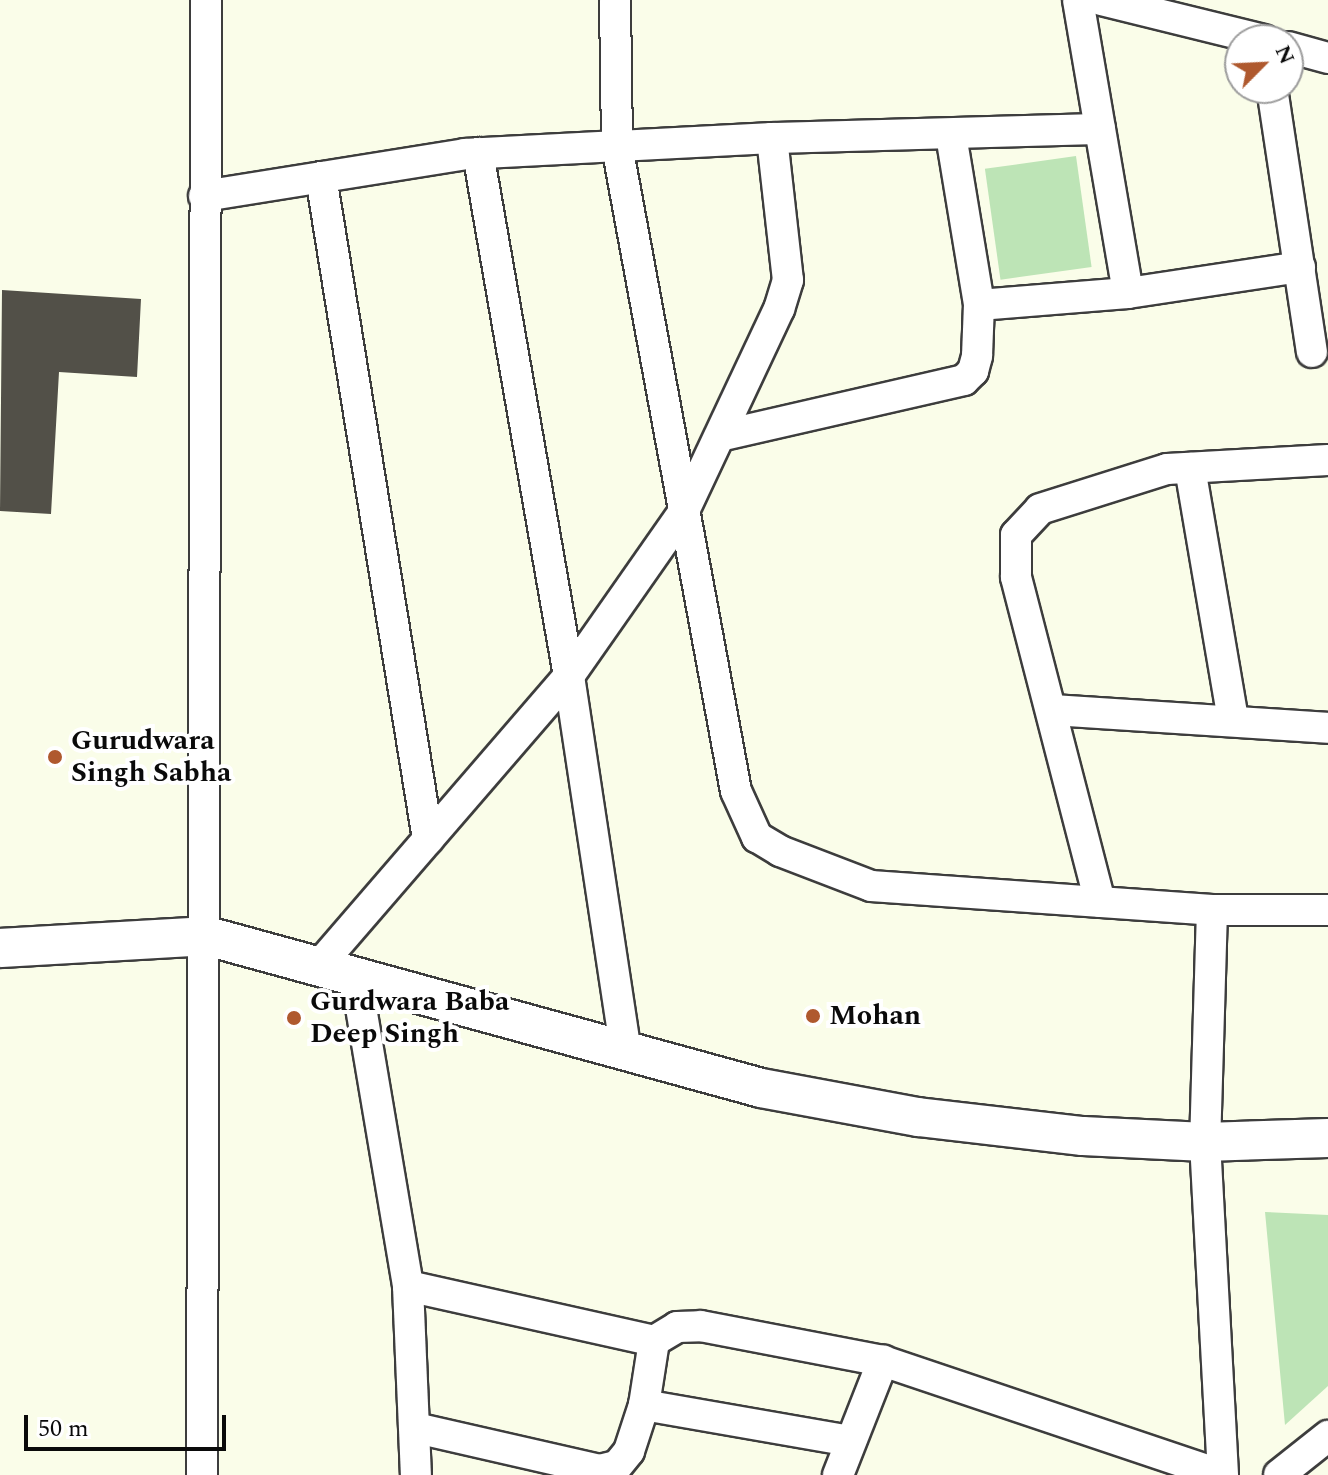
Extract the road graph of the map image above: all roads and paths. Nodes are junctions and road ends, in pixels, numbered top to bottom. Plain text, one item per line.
1 (206, 0) edge
2 (615, 0) edge
3 (1078, 0) edge
4 (1101, 0) edge
5 (1224, 30) edge
6 (1304, 51) edge
7 (1328, 58) edge
8 (1275, 104) edge
9 (1100, 129) junction
10 (951, 135) junction
11 (772, 138) junction
12 (617, 146) junction
13 (478, 153) junction
14 (321, 177) junction
15 (204, 196) junction
16 (1300, 267) junction
17 (1128, 293) junction
18 (979, 305) junction
19 (1312, 352) dead end
20 (720, 436) junction
21 (1328, 460) edge
22 (1190, 468) junction
23 (683, 513) junction
24 (569, 676) junction
25 (1052, 710) junction
26 (1233, 720) junction
27 (1328, 728) edge
28 (428, 839) junction
29 (1100, 902) junction
30 (1212, 910) junction
31 (1328, 910) edge
32 (207, 936) junction
33 (0, 948) edge
34 (318, 967) junction
35 (356, 978) junction
36 (626, 1052) junction
37 (1328, 1138) edge
38 (1205, 1142) junction
39 (408, 1286) junction
40 (654, 1341) junction
41 (883, 1361) junction
42 (644, 1405) junction
43 (416, 1428) junction
44 (1328, 1436) edge
45 (850, 1441) junction
46 (202, 1475) edge
47 (416, 1475) edge
48 (838, 1475) edge
49 (1222, 1475) edge
50 (1279, 1475) edge

1 - 15 street
2 - 12 street
3 - 9 street
4 - 5 street
6 - 7 street
8 - 16 street
9 - 10 street
9 - 17 street
10 - 11 street
10 - 18 street
11 - 12 street
11 - 20 street
12 - 13 street
12 - 23 street
13 - 14 street
13 - 24 street
14 - 15 street
14 - 28 street
15 - 32 street
16 - 17 street
16 - 19 street
17 - 18 street
18 - 20 street
20 - 23 street
21 - 22 street
22 - 25 street
22 - 26 street
23 - 24 street
23 - 29 street
24 - 28 street
24 - 36 street
25 - 26 street
25 - 29 street
26 - 27 street
28 - 34 street
29 - 30 street
30 - 31 street
30 - 38 street
32 - 33 street
32 - 34 street
32 - 46 street
34 - 35 street
35 - 36 street
35 - 39 street
36 - 38 street
37 - 38 street
38 - 49 street
39 - 40 street
39 - 43 street
40 - 41 street
40 - 42 street
41 - 45 street
41 - 49 street
42 - 43 street
42 - 45 street
43 - 47 street
44 - 50 street
45 - 48 street

